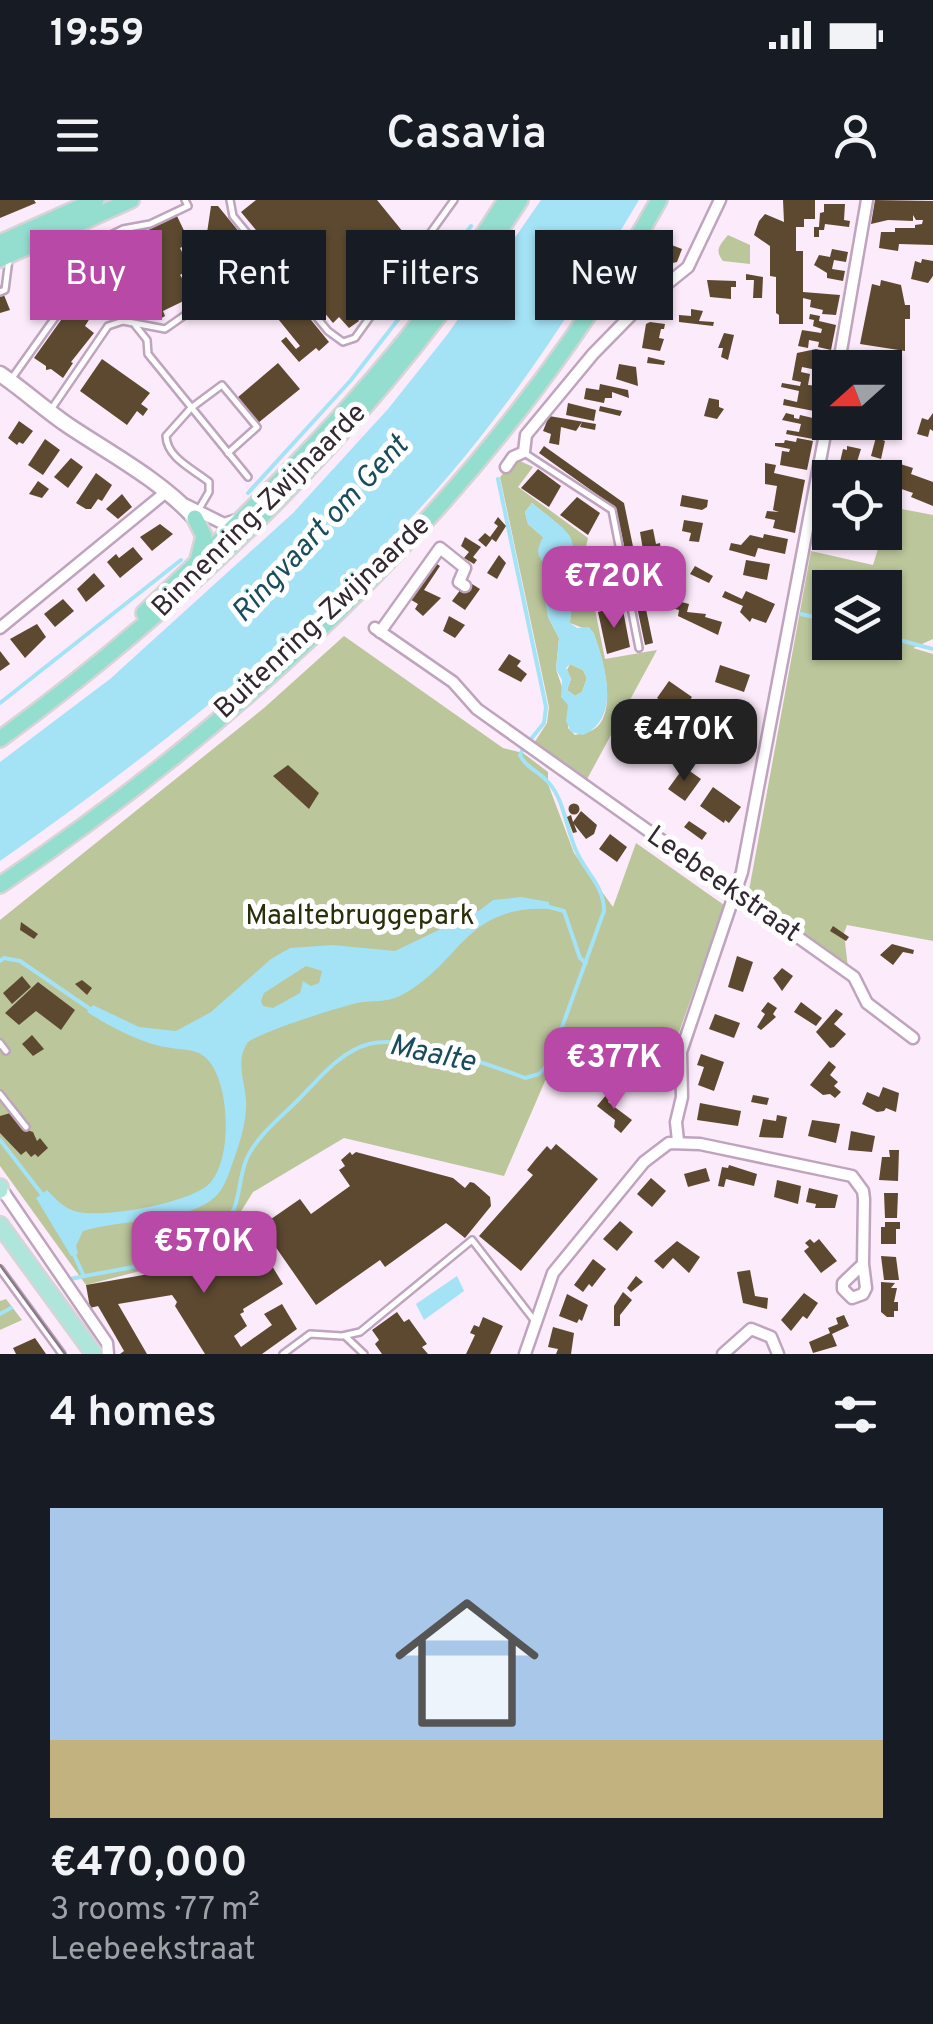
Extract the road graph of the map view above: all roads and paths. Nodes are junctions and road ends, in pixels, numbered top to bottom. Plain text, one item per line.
1 (96, 200) edge
2 (131, 200) edge
3 (185, 200) edge
4 (230, 200) edge
5 (454, 200) edge
6 (506, 200) edge
7 (520, 200) edge
8 (720, 200) edge
9 (867, 200) edge
10 (659, 201) edge
11 (3, 252) edge
12 (0, 292) edge
13 (182, 317) edge
14 (134, 324) junction
15 (841, 350) edge
16 (5, 377) edge
17 (192, 408) junction
18 (49, 412) junction
19 (824, 440) edge
20 (524, 452) junction
21 (228, 453) junction
22 (506, 468) dead end
23 (248, 477) dead end
24 (171, 496) junction
25 (197, 514) junction
26 (248, 516) junction
27 (192, 568) junction
28 (465, 586) dead end
29 (0, 628) edge
30 (132, 637) junction
31 (639, 648) dead end
32 (0, 739) edge
33 (17, 874) junction
34 (0, 885) edge
35 (736, 894) junction
36 (0, 895) edge
37 (913, 1038) dead end
38 (0, 1043) edge
39 (6, 1050) dead end
40 (0, 1094) edge
41 (26, 1127) dead end
42 (678, 1141) junction
43 (0, 1188) edge
44 (0, 1225) edge
45 (0, 1242) edge
46 (863, 1264) dead end
47 (0, 1269) edge
48 (534, 1320) junction
49 (344, 1336) junction
50 (62, 1354) edge
51 (82, 1354) edge
52 (94, 1354) edge
53 (108, 1354) edge
54 (283, 1354) edge
55 (364, 1354) edge
56 (524, 1354) edge
57 (723, 1354) edge
58 (778, 1354) edge

1 - 11 highway
2 - 11 highway
3 - 16 lane
4 - 5 lane
6 - 26 highway
7 - 30 highway, Binnenring-Zwijnaarde
8 - 20 street
9 - 15 street
10 - 33 highway, Buitenring-Zwijnaarde
11 - 12 lane
13 - 14 lane
14 - 17 lane
14 - 18 lane
16 - 18 main road
17 - 21 lane
17 - 21 lane
17 - 25 lane
18 - 24 main road
19 - 35 street
20 - 22 street
20 - 31 lane
21 - 23 lane
24 - 25 main road
24 - 29 street
25 - 26 street
25 - 27 highway
26 - 27 highway
27 - 30 highway
28 - 35 street, Leebeekstraat
30 - 32 highway, Binnenring-Zwijnaarde
33 - 34 highway, Buitenring-Zwijnaarde
33 - 36 highway
35 - 37 street, Leebeekstraat
35 - 42 street
38 - 39 lane
40 - 41 lane
42 - 46 street
42 - 48 street
43 - 53 street
44 - 52 main road
45 - 51 main road
47 - 50 lane
48 - 49 lane
48 - 56 street
49 - 54 lane
49 - 55 lane
57 - 58 street

